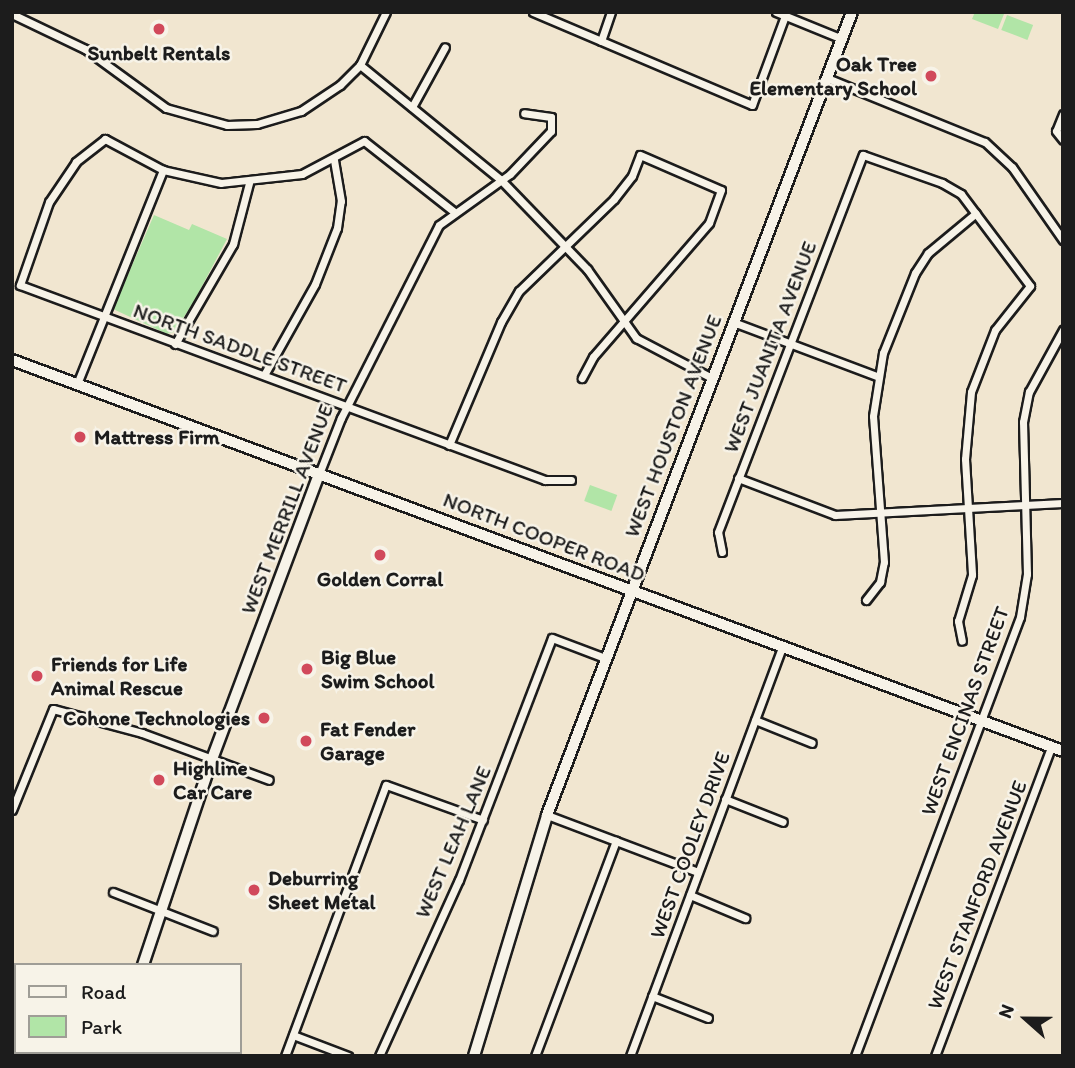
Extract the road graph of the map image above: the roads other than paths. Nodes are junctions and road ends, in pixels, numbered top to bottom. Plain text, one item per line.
1 (386, 12) edge
2 (533, 12) edge
3 (611, 12) edge
4 (775, 12) edge
5 (852, 12) edge
6 (12, 14) edge
7 (786, 16) junction
8 (842, 38) junction
9 (601, 41) junction
10 (445, 47) dead end
11 (360, 65) junction
12 (827, 78) junction
13 (412, 107) junction
14 (524, 113) dead end
15 (1063, 114) edge
16 (1063, 140) edge
17 (334, 160) junction
18 (163, 170) junction
19 (501, 180) junction
20 (250, 183) junction
21 (453, 211) junction
22 (976, 213) junction
23 (1063, 240) edge
24 (566, 248) junction
25 (103, 317) junction
26 (733, 321) junction
27 (623, 322) junction
28 (1063, 330) edge
29 (175, 344) junction
30 (790, 345) junction
31 (12, 360) edge
32 (264, 375) junction
33 (877, 376) junction
34 (712, 377) junction
35 (582, 379) dead end
36 (77, 384) junction
37 (347, 406) junction
38 (449, 445) junction
39 (319, 474) junction
40 (738, 478) junction
41 (571, 480) dead end
42 (1063, 503) edge
43 (1024, 505) junction
44 (969, 510) junction
45 (881, 514) junction
46 (722, 552) dead end
47 (631, 590) junction
48 (866, 600) dead end
49 (962, 641) dead end
50 (782, 646) junction
51 (605, 658) junction
52 (755, 720) junction
53 (981, 721) junction
54 (812, 743) dead end
55 (1051, 747) junction
56 (1063, 751) edge
57 (212, 760) junction
58 (269, 780) dead end
59 (725, 799) junction
60 (12, 810) edge
61 (547, 815) junction
62 (483, 820) junction
63 (783, 822) dead end
64 (616, 841) junction
65 (698, 872) junction
66 (113, 892) dead end
67 (690, 895) junction
68 (163, 911) junction
69 (745, 918) dead end
70 (213, 930) dead end
71 (143, 963) edge
72 (652, 996) junction
73 (708, 1018) dead end
74 (293, 1035) junction
75 (285, 1056) edge
76 (348, 1056) edge
77 (379, 1056) edge
78 (474, 1056) edge
79 (535, 1056) edge
80 (630, 1056) edge
81 (855, 1056) edge
82 (935, 1056) edge

1 - 11 street
2 - 9 street
3 - 9 street
4 - 7 street
5 - 8 street, WEST HOUSTON AVENUE
6 - 11 street
7 - 8 street
7 - 9 street
8 - 12 street, WEST HOUSTON AVENUE
10 - 13 street
11 - 13 street
12 - 23 street
12 - 26 street, WEST HOUSTON AVENUE
13 - 19 street
14 - 19 street, WEST MERRILL AVENUE
15 - 16 street
17 - 20 street
17 - 21 street
17 - 32 street
18 - 20 street
18 - 25 street
18 - 25 street, NORTH SADDLE STREET
19 - 21 street, WEST MERRILL AVENUE
19 - 24 street
20 - 29 street
21 - 37 street, WEST MERRILL AVENUE
22 - 30 street, WEST JUANITA AVENUE
22 - 33 street
22 - 44 street
24 - 27 street
24 - 27 street
24 - 38 street
25 - 29 street, NORTH SADDLE STREET
25 - 36 street
26 - 30 street
26 - 34 street, WEST HOUSTON AVENUE
27 - 34 street
27 - 35 street
28 - 43 street, WEST ENCINAS STREET
29 - 32 street, NORTH SADDLE STREET
30 - 33 street
30 - 40 street, WEST JUANITA AVENUE
31 - 36 street, NORTH COOPER ROAD
32 - 37 street, NORTH SADDLE STREET
33 - 45 street
34 - 47 street, WEST HOUSTON AVENUE
36 - 39 street, NORTH COOPER ROAD
37 - 38 street, NORTH SADDLE STREET
37 - 39 street, WEST MERRILL AVENUE
38 - 41 street, NORTH SADDLE STREET
39 - 47 street, NORTH COOPER ROAD
39 - 57 street, WEST MERRILL AVENUE
40 - 45 street
40 - 46 street, WEST JUANITA AVENUE
42 - 43 street
43 - 44 street
43 - 53 street, WEST ENCINAS STREET
44 - 45 street
44 - 49 street
45 - 48 street
47 - 50 street, NORTH COOPER ROAD
47 - 51 street, WEST HOUSTON AVENUE
50 - 52 street, WEST COOLEY DRIVE
50 - 53 street, NORTH COOPER ROAD
51 - 61 street, WEST HOUSTON AVENUE
51 - 62 street, WEST LEAH LANE
52 - 54 street
52 - 59 street, WEST COOLEY DRIVE
53 - 55 street, NORTH COOPER ROAD
53 - 81 street, WEST ENCINAS STREET
55 - 56 street, NORTH COOPER ROAD
55 - 82 street, WEST STANFORD AVENUE
57 - 58 street
57 - 60 street
57 - 68 street, WEST MERRILL AVENUE
59 - 63 street
59 - 65 street, WEST COOLEY DRIVE
61 - 64 street
61 - 78 street, WEST HOUSTON AVENUE
62 - 74 street
62 - 77 street, WEST LEAH LANE
64 - 65 street
64 - 79 street
65 - 67 street, WEST COOLEY DRIVE
66 - 68 street
67 - 69 street
67 - 72 street, WEST COOLEY DRIVE
68 - 70 street
68 - 71 street, WEST MERRILL AVENUE
72 - 73 street
72 - 80 street, WEST COOLEY DRIVE
74 - 75 street
74 - 76 street

